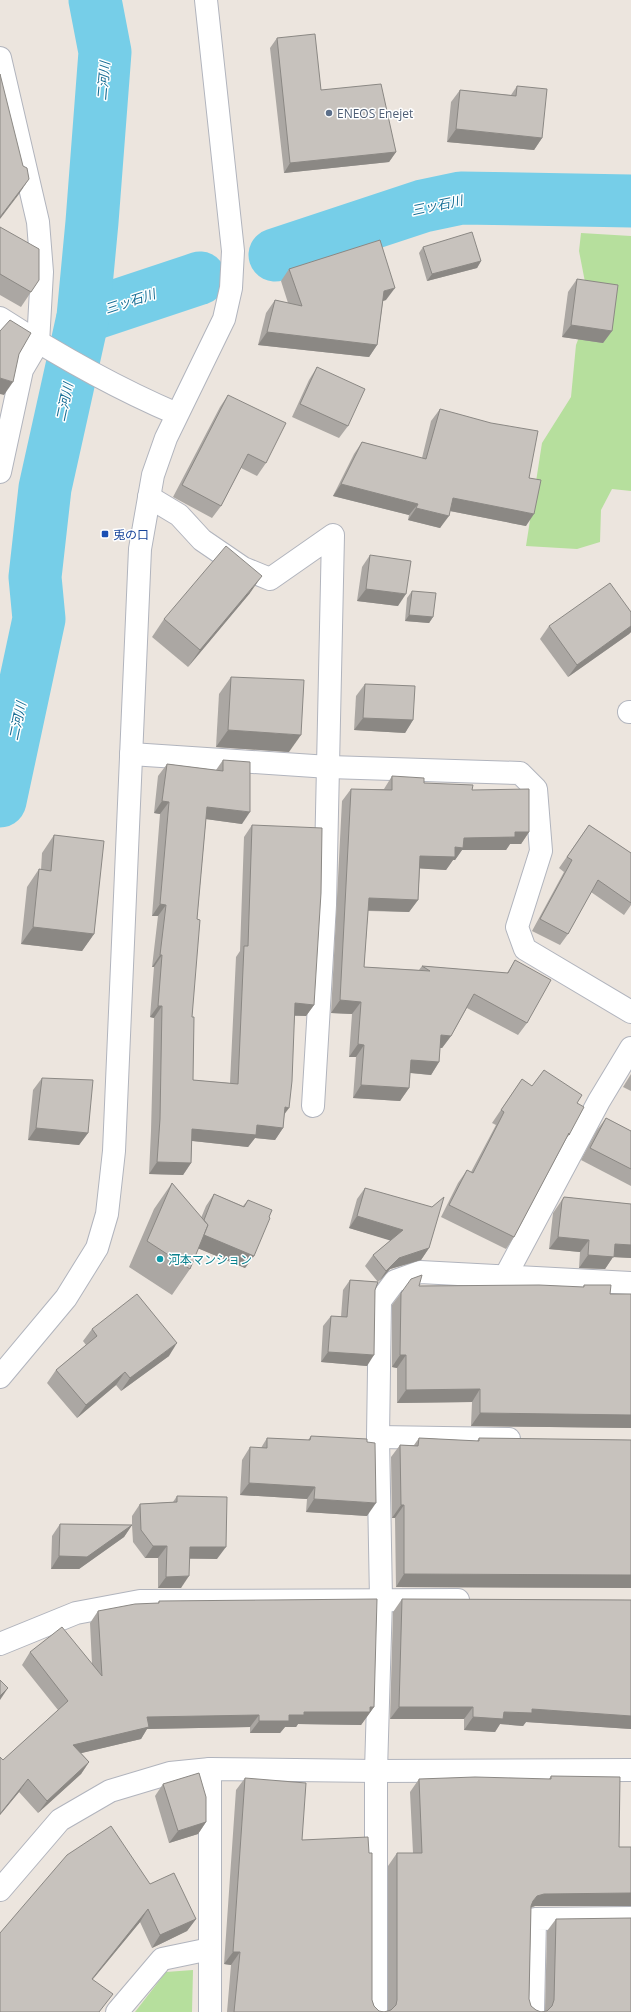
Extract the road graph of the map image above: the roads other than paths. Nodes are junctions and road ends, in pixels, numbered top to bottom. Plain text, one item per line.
1 (206, 0) edge
2 (0, 58) edge
3 (0, 318) edge
4 (44, 346) junction
5 (178, 414) junction
6 (0, 472) edge
7 (149, 498) junction
8 (131, 754) junction
9 (329, 767) junction
10 (631, 1012) edge
11 (631, 1048) edge
12 (313, 1106) dead end
13 (504, 1277) junction
14 (631, 1283) edge
15 (0, 1377) edge
16 (378, 1437) junction
17 (528, 1439) edge
18 (381, 1599) junction
19 (475, 1600) edge
20 (0, 1644) edge
21 (210, 1769) junction
22 (631, 1770) edge
23 (376, 1771) junction
24 (0, 1890) edge
25 (631, 1918) edge
26 (210, 1949) junction
27 (118, 2012) edge
28 (210, 2012) edge
29 (376, 2012) edge
30 (533, 2012) edge

1 - 5 street
2 - 4 street
3 - 4 street
4 - 5 street
4 - 6 street
5 - 7 street
7 - 8 street
7 - 9 street
8 - 9 street
8 - 15 street
9 - 10 street
9 - 12 street
11 - 13 street
13 - 14 street
13 - 16 street
16 - 17 street
16 - 18 street
18 - 19 street
18 - 20 street
18 - 23 street
21 - 23 street
21 - 24 street
21 - 26 street
22 - 23 street
23 - 29 street
25 - 30 street
26 - 27 street
26 - 28 street

